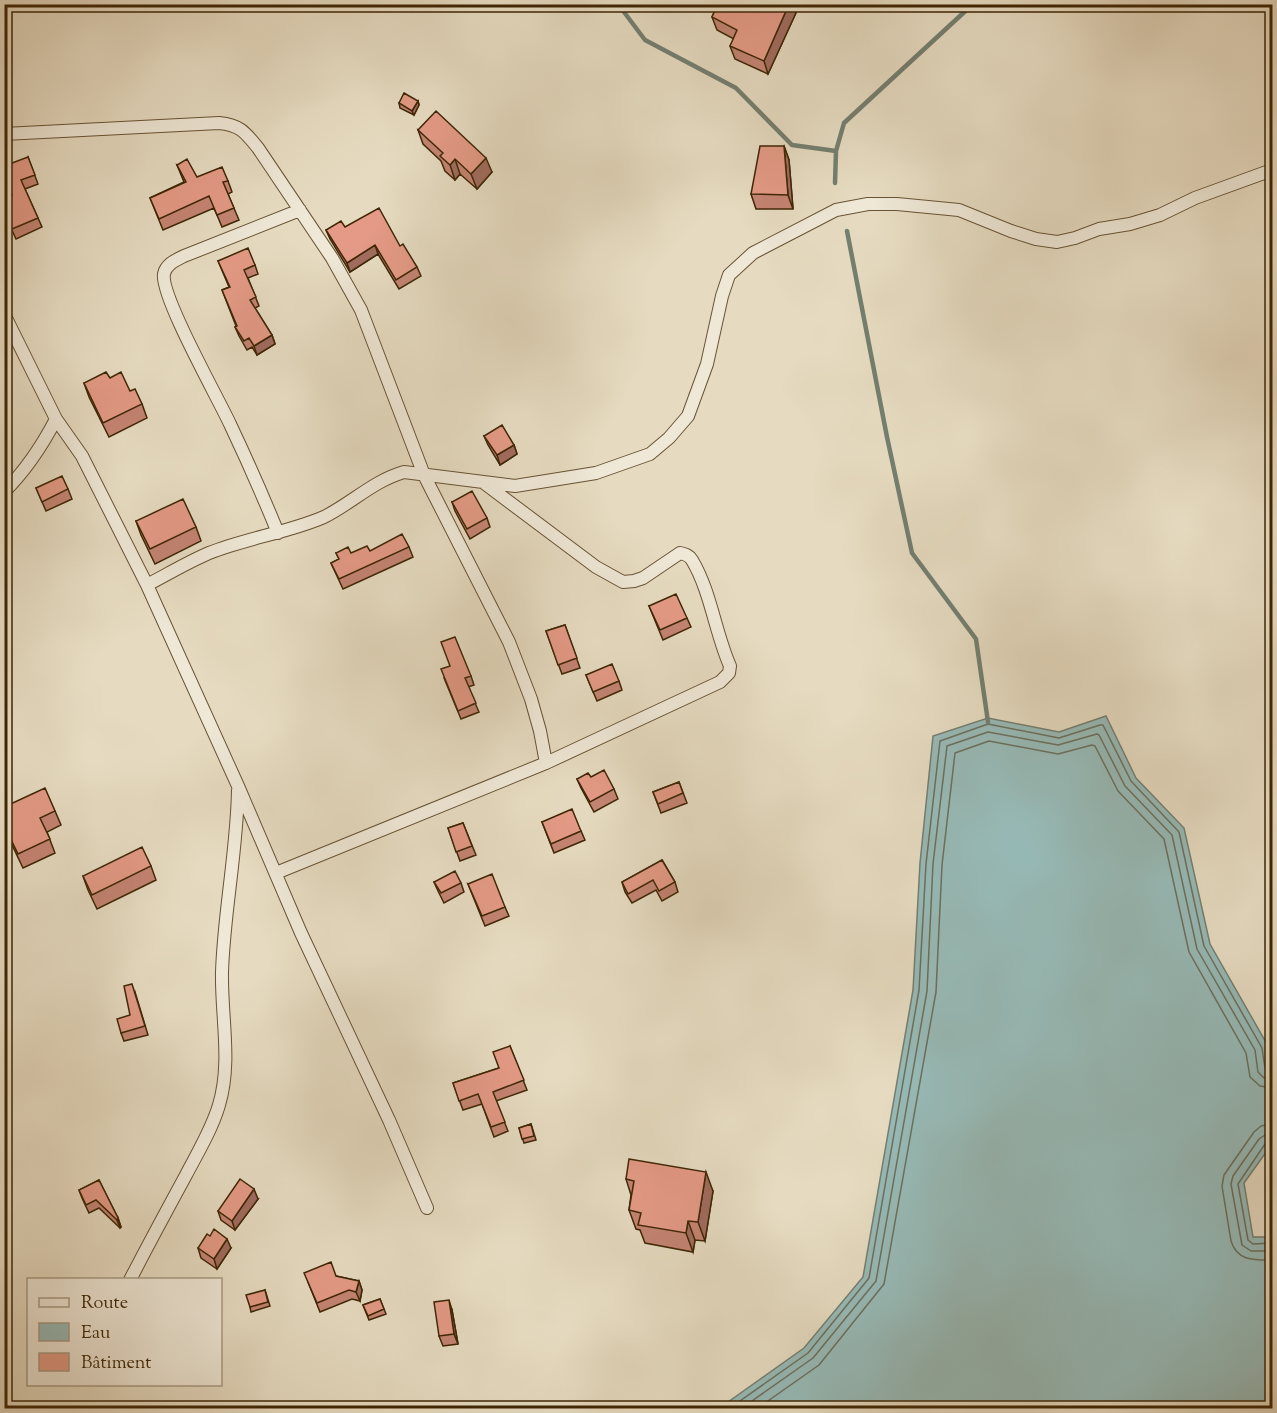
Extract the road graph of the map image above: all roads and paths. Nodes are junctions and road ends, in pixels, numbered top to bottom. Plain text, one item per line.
1 (4, 134) edge
2 (1272, 170) edge
3 (300, 210) junction
4 (4, 314) edge
5 (56, 419) junction
6 (424, 475) junction
7 (483, 483) junction
8 (4, 492) edge
9 (278, 533) junction
10 (147, 585) junction
11 (546, 763) junction
12 (238, 786) junction
13 (276, 873) junction
14 (427, 1208) dead end
15 (131, 1278) edge

1 - 3 street
2 - 7 street
3 - 6 street
3 - 9 street
4 - 5 street
5 - 8 street
5 - 10 street
6 - 7 street
6 - 9 street
6 - 11 street
7 - 11 street
9 - 10 street
10 - 12 street
11 - 13 street
12 - 13 street
12 - 15 street
13 - 14 street

